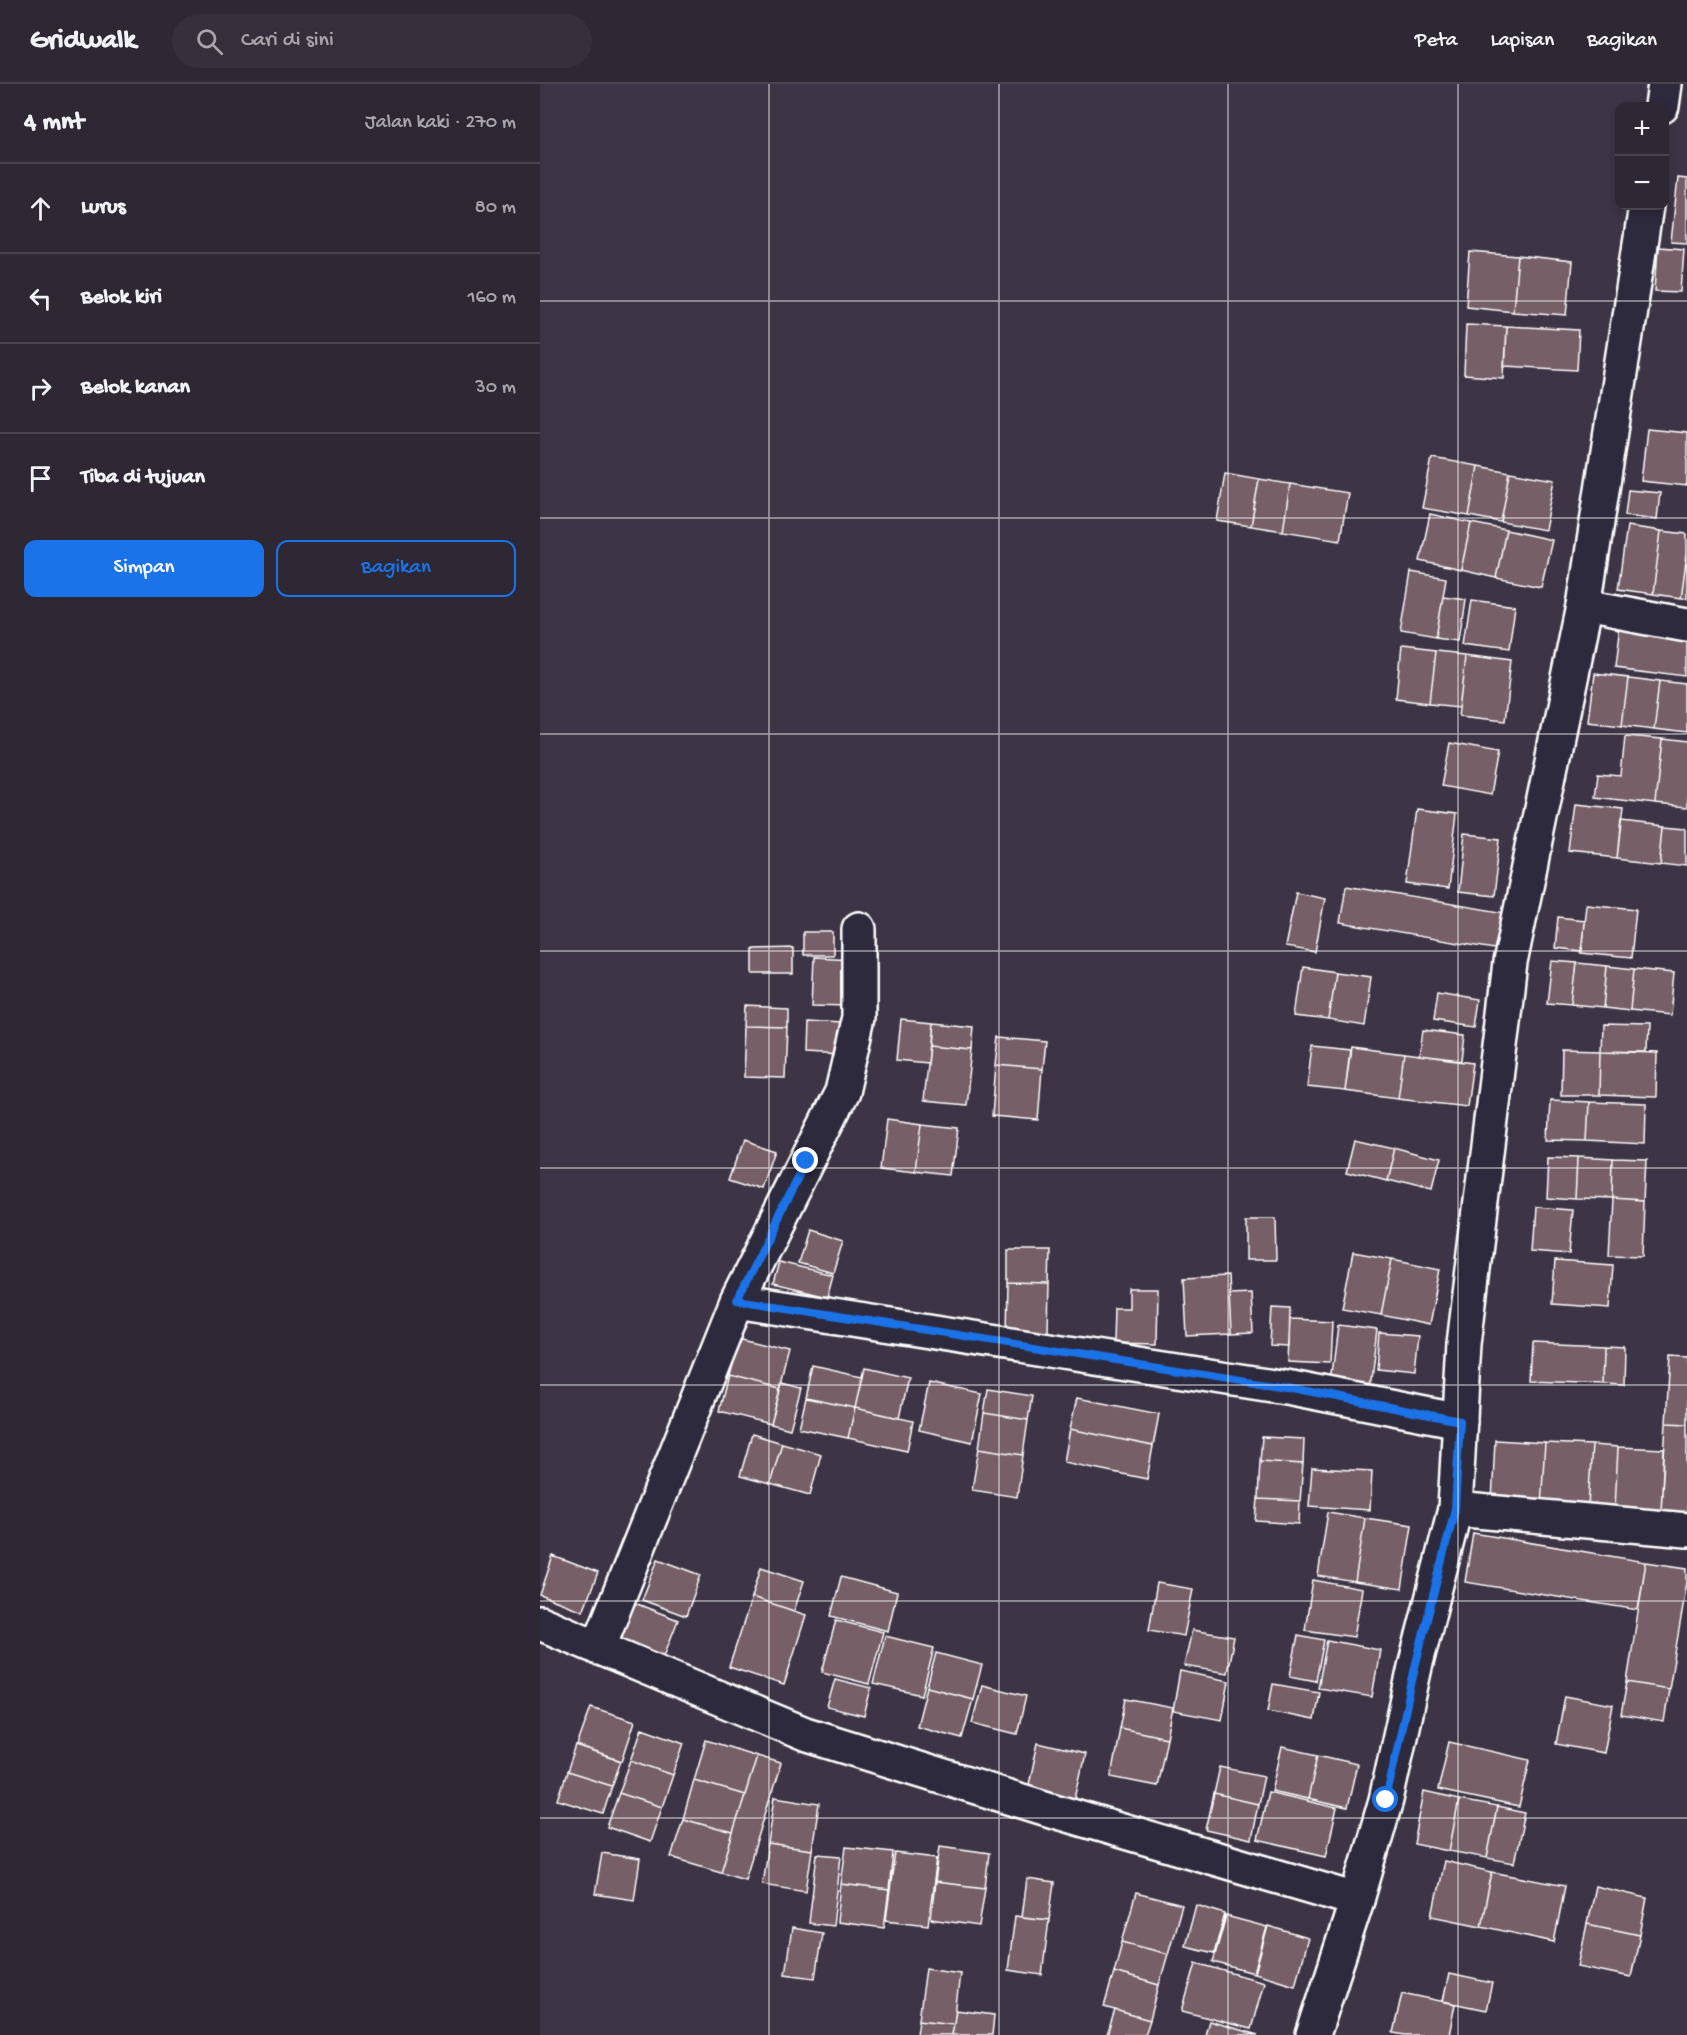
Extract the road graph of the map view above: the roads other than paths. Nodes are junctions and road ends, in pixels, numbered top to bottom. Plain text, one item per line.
1 (1665, 84) edge
2 (1663, 102) edge
3 (1645, 210) edge
4 (1584, 606) junction
5 (1687, 625) edge
6 (859, 929) dead end
7 (737, 1300) junction
8 (1460, 1421) junction
9 (1455, 1509) junction
10 (1687, 1530) edge
11 (540, 1623) edge
12 (598, 1648) junction
13 (1357, 1900) junction
14 (1314, 2035) edge

1 - 2 street
3 - 4 street
4 - 5 street
4 - 8 street
6 - 7 street
7 - 8 street
7 - 12 street
8 - 9 street
9 - 10 street
9 - 13 street
11 - 12 street
12 - 13 street
13 - 14 street

